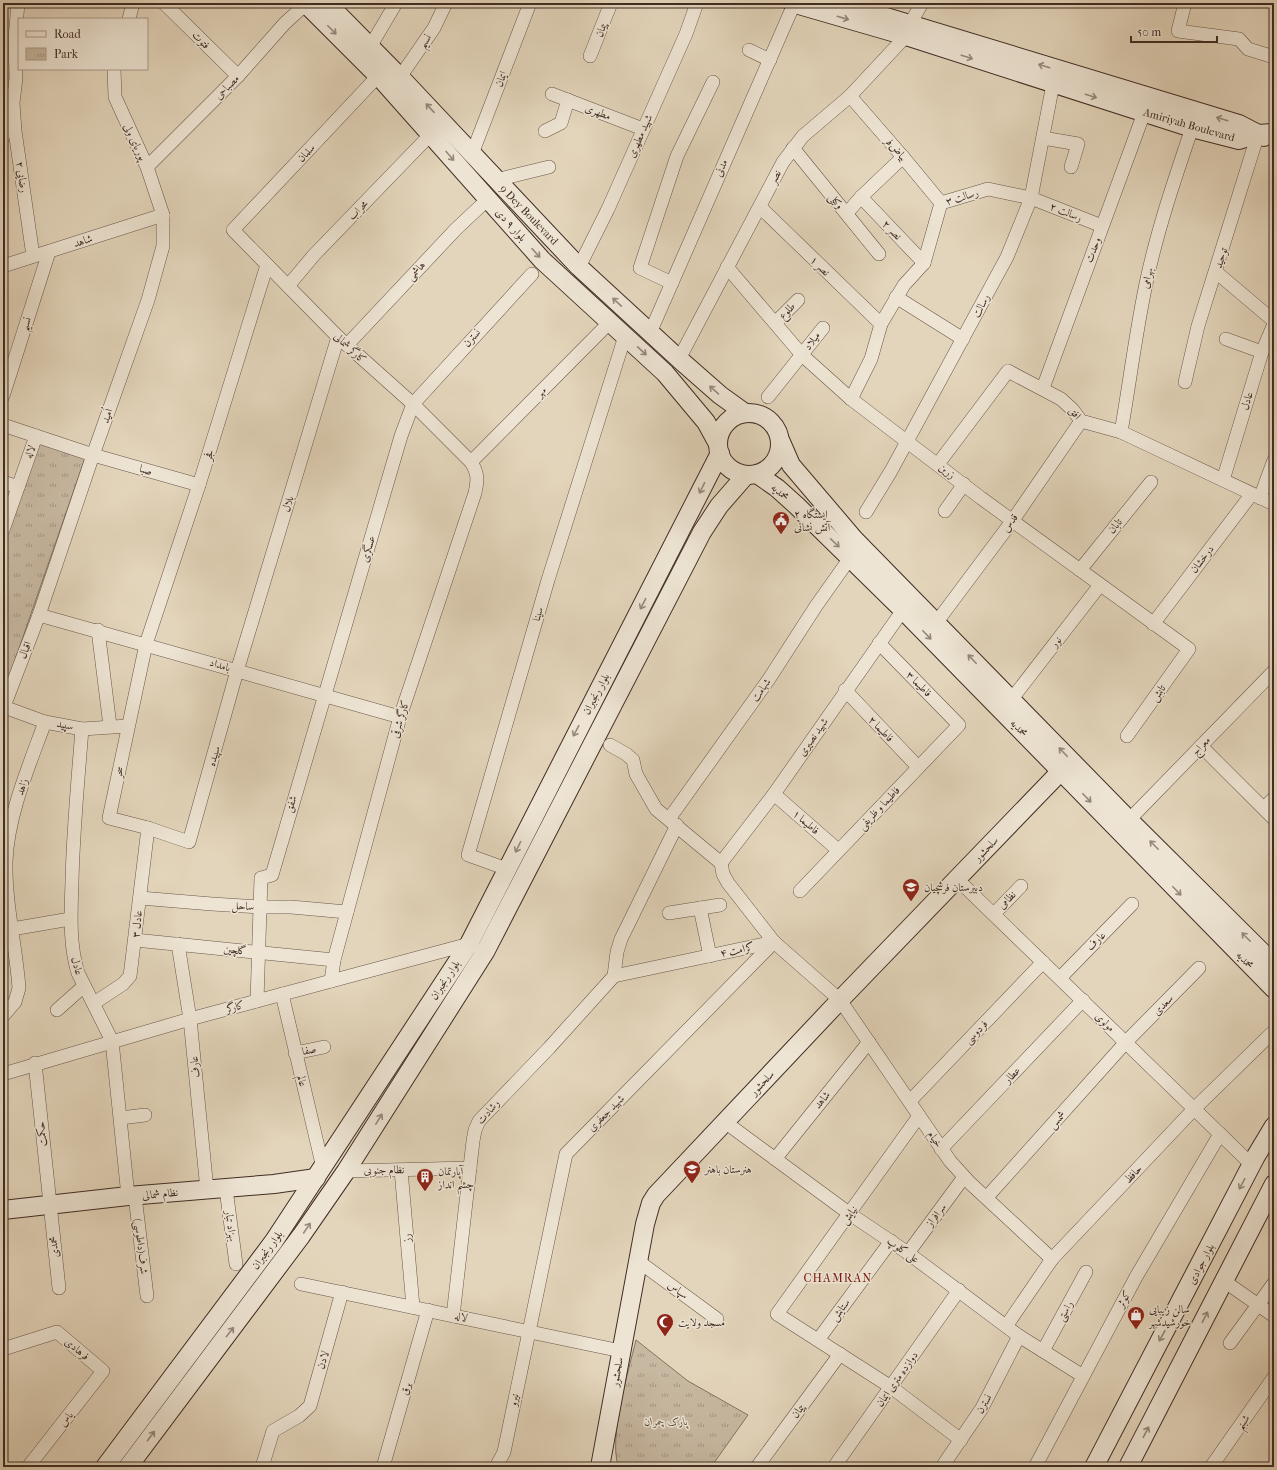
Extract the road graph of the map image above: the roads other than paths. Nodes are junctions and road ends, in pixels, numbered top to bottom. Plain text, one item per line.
1 (18, 3) edge
2 (133, 3) edge
3 (305, 3) edge
4 (327, 3) edge
5 (396, 3) edge
6 (446, 3) edge
7 (530, 3) edge
8 (611, 3) edge
9 (697, 3) edge
10 (793, 3) edge
11 (840, 3) edge
12 (922, 3) edge
13 (1185, 3) edge
14 (168, 4) edge
15 (129, 18) edge
16 (908, 30) junction
17 (9, 37) edge
18 (370, 47) junction
19 (749, 50) dead end
20 (590, 56) dead end
21 (1274, 57) edge
22 (770, 60) junction
23 (114, 70) edge
24 (238, 76) junction
25 (378, 76) junction
26 (400, 77) junction
27 (16, 78) junction
28 (713, 82) dead end
29 (1052, 84) junction
30 (552, 94) dead end
31 (850, 96) junction
32 (568, 100) junction
33 (1144, 113) junction
34 (1192, 128) junction
35 (643, 129) junction
36 (545, 132) dead end
37 (431, 134) junction
38 (1269, 136) edge
39 (3, 137) edge
40 (1043, 138) junction
41 (792, 148) junction
42 (472, 154) junction
43 (904, 157) junction
44 (147, 167) junction
45 (550, 167) dead end
46 (1071, 167) dead end
47 (496, 180) junction
48 (861, 197) junction
49 (1031, 198) junction
50 (488, 199) junction
51 (941, 203) junction
52 (760, 207) junction
53 (847, 213) junction
54 (163, 215) junction
55 (1102, 226) junction
56 (233, 230) joint
57 (49, 252) junction
58 (879, 254) dead end
59 (33, 256) junction
60 (924, 263) junction
61 (268, 265) junction
62 (3, 266) edge
63 (579, 267) junction
64 (728, 267) junction
65 (1216, 272) junction
66 (532, 274) dead end
67 (672, 283) junction
68 (288, 286) junction
69 (896, 297) junction
70 (798, 300) dead end
71 (610, 322) junction
72 (776, 322) junction
73 (1274, 323) edge
74 (881, 324) junction
75 (822, 328) dead end
76 (650, 333) junction
77 (625, 336) junction
78 (963, 339) junction
79 (1226, 339) dead end
80 (342, 341) junction
81 (1262, 352) junction
82 (802, 355) junction
83 (679, 359) junction
84 (1186, 382) dead end
85 (1043, 388) junction
86 (3, 396) edge
87 (768, 397) dead end
88 (851, 399) junction
89 (413, 404) junction
90 (745, 413) junction
91 (1081, 421) junction
92 (3, 425) edge
93 (1121, 432) junction
94 (36, 436) junction
95 (907, 441) junction
96 (781, 442) junction
97 (719, 448) junction
98 (93, 456) junction
99 (1274, 460) edge
100 (472, 462) junction
101 (938, 464) junction
102 (752, 474) junction
103 (1223, 480) junction
104 (3, 482) edge
105 (1151, 482) dead end
106 (964, 484) junction
107 (200, 485) junction
108 (18, 487) junction
109 (1256, 497) junction
110 (1274, 504) edge
111 (945, 511) dead end
112 (866, 512) dead end
113 (1013, 520) junction
114 (3, 530) edge
115 (850, 558) junction
116 (1080, 570) junction
117 (1100, 584) junction
118 (903, 610) junction
119 (40, 615) junction
120 (936, 623) junction
121 (1153, 624) junction
122 (98, 630) junction
123 (879, 643) junction
124 (146, 644) junction
125 (1189, 649) joint
126 (237, 671) junction
127 (1274, 671) edge
128 (845, 690) junction
129 (325, 696) junction
130 (1011, 700) junction
131 (3, 708) edge
132 (400, 717) junction
133 (45, 722) junction
134 (959, 725) joint
135 (110, 726) junction
136 (128, 726) junction
137 (82, 729) junction
138 (1127, 736) dead end
139 (610, 745) dead end
140 (1201, 746) junction
141 (918, 767) junction
142 (1061, 771) junction
143 (774, 794) junction
144 (1274, 798) edge
145 (1264, 808) junction
146 (1274, 819) edge
147 (1129, 820) junction
148 (673, 822) junction
149 (148, 828) junction
150 (189, 842) joint
151 (838, 850) junction
152 (721, 863) junction
153 (507, 869) junction
154 (957, 878) junction
155 (1021, 886) dead end
156 (800, 891) dead end
157 (140, 898) junction
158 (1132, 904) dead end
159 (720, 905) dead end
160 (261, 907) junction
161 (700, 908) junction
162 (347, 912) junction
163 (669, 913) dead end
164 (994, 914) junction
165 (70, 919) junction
166 (12, 929) junction
167 (135, 940) junction
168 (774, 942) junction
169 (178, 944) junction
170 (469, 944) junction
171 (485, 952) junction
172 (259, 953) junction
173 (710, 956) junction
174 (334, 960) junction
175 (1043, 962) junction
176 (1274, 964) edge
177 (1199, 968) dead end
178 (614, 976) junction
179 (1060, 978) junction
180 (331, 981) junction
181 (84, 986) junction
182 (1274, 990) edge
183 (282, 994) junction
184 (840, 1000) junction
185 (1082, 1000) junction
186 (257, 1001) junction
187 (94, 1003) junction
188 (57, 1010) dead end
189 (3, 1016) edge
190 (190, 1019) junction
191 (1272, 1033) dead end
192 (112, 1041) junction
193 (870, 1042) junction
194 (1126, 1042) junction
195 (324, 1047) dead end
196 (295, 1053) junction
197 (35, 1063) junction
198 (3, 1074) edge
199 (910, 1101) junction
200 (1194, 1109) junction
201 (145, 1115) dead end
202 (919, 1116) junction
203 (121, 1118) junction
204 (725, 1122) junction
205 (1274, 1126) edge
206 (1220, 1134) junction
207 (941, 1149) junction
208 (775, 1159) junction
209 (1252, 1165) junction
210 (470, 1168) junction
211 (401, 1170) junction
212 (346, 1171) junction
213 (320, 1173) junction
214 (964, 1177) junction
215 (1274, 1184) edge
216 (226, 1189) junction
217 (207, 1190) junction
218 (131, 1196) junction
219 (987, 1197) junction
220 (49, 1206) junction
221 (3, 1210) edge
222 (850, 1214) junction
223 (891, 1241) junction
224 (908, 1253) junction
225 (1052, 1259) junction
226 (638, 1261) junction
227 (236, 1264) dead end
228 (1086, 1272) dead end
229 (1224, 1281) junction
230 (1274, 1282) edge
231 (301, 1284) dead end
232 (59, 1288) dead end
233 (959, 1290) junction
234 (342, 1292) junction
235 (147, 1296) dead end
236 (1259, 1306) junction
237 (413, 1307) junction
238 (428, 1310) junction
239 (453, 1316) junction
240 (1274, 1316) edge
241 (717, 1319) dead end
242 (1007, 1325) junction
243 (528, 1331) junction
244 (1019, 1336) junction
245 (818, 1340) junction
246 (1230, 1343) dead end
247 (3, 1349) edge
248 (621, 1351) junction
249 (1043, 1351) junction
250 (840, 1354) junction
251 (103, 1371) joint
252 (1083, 1376) junction
253 (1274, 1377) edge
254 (890, 1387) junction
255 (960, 1440) junction
256 (28, 1467) edge
257 (105, 1467) edge
258 (128, 1467) edge
259 (262, 1467) edge
260 (383, 1467) edge
261 (496, 1467) edge
262 (600, 1467) edge
263 (757, 1467) edge
264 (834, 1467) edge
265 (942, 1467) edge
266 (1035, 1467) edge
267 (1094, 1467) edge
268 (1128, 1467) edge
269 (1211, 1467) edge

1 - 17 street, رضایی ۲
2 - 15 street
3 - 24 street, مصباحی
3 -> 25 street, بلوار ۹ دی
4 - 18 street, 9 Dey Boulevard
5 - 18 street
6 - 26 street, نسیم
7 - 42 street, ایمان
8 - 20 street, پیمان
9 - 35 street, شهید مطهری
10 -> 16 street, Amiriyah Boulevard
10 - 22 street, مدنی
11 - 16 street, Amiriyah Boulevard
12 - 16 street, نصر
13 - 21 street
14 - 24 street, فتوت
16 -> 29 street, Amiriyah Boulevard
16 - 31 street, نصر
38 -> 16 street, Amiriyah Boulevard
17 - 27 street, رضایی ۲
18 - 26 street, 9 Dey Boulevard
19 - 22 street
22 - 67 street, مدنی
23 - 44 street, پوریای ولی
24 - 44 street, مصباحی
25 - 37 street, بلوار ۹ دی
25 - 56 street, سلمان
42 -> 26 street, 9 Dey Boulevard
27 - 39 street
27 - 59 street, رضایی ۲
28 - 67 street
29 -> 33 street, Amiriyah Boulevard
29 - 40 street, رسالت
30 - 32 street, مطهری
31 - 41 street, نصر
31 - 43 street, بیاض‌فر
32 - 35 street, مطهری
32 - 36 street
33 - 34 street, Amiriyah Boulevard
33 - 55 street, وحدت
34 - 38 street, Amiriyah Boulevard
34 - 93 street, بهرامی
35 - 63 street, شهید مطهری
37 -> 50 street, بلوار ۹ دی
37 - 68 street, محراب
38 - 65 street, توحید
40 - 46 street
40 - 49 street, رسالت
41 - 52 street, نصر
41 - 53 street, وکیلی
42 - 47 street, 9 Dey Boulevard
43 - 48 street
43 - 51 street, بیاض‌فر
44 - 54 street, پوریای ولی
45 - 47 street
47 - 63 street, 9 Dey Boulevard
48 - 53 street
48 - 60 street, نصر ۲
49 - 51 street, رسالت ۳
49 - 55 street, رسالت ۲
49 - 78 street, رسالت
50 -> 71 street, بلوار ۹ دی
50 - 80 street, هاشمی
51 - 60 street
52 - 64 street, نصر
52 - 74 street, نصر ۱
53 - 58 street, وکیلی
54 - 57 street, شاهد
54 - 98 street, اُمید
55 - 85 street, وحدت
56 - 61 street, کارگر شمالی
57 - 59 street, شاهد
57 - 86 street, نسیم
59 - 62 street, شاهد
60 - 69 street
61 - 68 street, کارگر شمالی
61 - 107 street, فجر
76 -> 63 street, 9 Dey Boulevard
64 - 72 street, زرین
64 - 83 street, نصر
65 - 73 street, عادل
65 - 84 street, توحید
66 - 89 street, نسترن
67 - 76 street, مدنی
68 - 80 street, کارگر شمالی
69 - 74 street
69 - 78 street
70 - 72 street, طلوع
71 - 77 street, بلوار ۹ دی
71 - 100 street, مهر
72 - 82 street, زرین
73 - 81 street, عادل
74 - 88 street
75 - 82 street, میلاد
76 - 83 street, 9 Dey Boulevard
77 -> 97 street, بلوار ۹ دی
77 - 153 street, سینا
78 - 95 street, رسالت
79 - 81 street
80 - 89 street, کارگر شمالی
80 - 126 street, بلال
81 - 103 street, عادل
82 - 87 street
82 - 88 street, زرین
90 -> 83 street, 9 Dey Boulevard
85 - 91 street, افق
85 - 101 street, افق
88 - 95 street, زرین
89 - 100 street, کارگر شمالی
89 - 129 street, عسگری
90 - 96 street
90 - 97 street
91 - 93 street, افق
91 - 113 street, قدس
92 - 94 street, لاله
93 - 103 street, افق
94 - 98 street, صبا
94 - 108 street, لاله
95 - 101 street, زرین
95 - 112 street, رسالت
96 - 102 street
96 - 120 street, محمدیه
97 - 102 street
97 -> 153 street, بلوار رنجبران
98 - 107 street, صبا
98 - 119 street, اُمید
99 - 109 street, درخشان
100 - 132 street, کارگر شرقی
101 - 106 street, زرین
102 -> 115 street, محمدیه
102 - 171 street, بلوار رنجبران
103 - 109 street, افق
104 - 108 street
105 - 116 street, تابان
106 - 111 street
106 - 113 street, زرین
107 - 124 street, فجر
108 - 114 street, لاله
109 - 110 street, افق
109 - 121 street, درخشان
113 - 116 street, زرین
113 - 120 street, قدس
115 - 118 street, محمدیه
115 - 148 street, شهامت
116 - 117 street, زرین
117 - 121 street, زرین
117 - 130 street, نور
118 - 123 street, شهید نصیری
118 -> 142 street, محمدیه
119 - 122 street, بامداد
119 - 131 street, اقبال
130 -> 120 street, محمدیه
121 - 125 street, زرین
122 - 124 street, بامداد
122 - 135 street
123 - 128 street, شهید نصیری
123 - 134 street, ۳ فاطیما
124 - 126 street, بامداد
124 - 136 street, سحر
125 - 138 street, تابش
126 - 129 street, بامداد
126 - 150 street, سپیده
127 - 140 street, معراج
128 - 141 street, فاطیما ۲
128 - 143 street, شهید نصیری
129 - 132 street, بامداد
129 - 160 street, شفق
147 -> 130 street, محمدیه
131 - 133 street, سپید
132 - 162 street, کارگر شرقی
133 - 137 street, سپید
133 - 166 street, زاهد
134 - 141 street, فاطیما و ظریفی
135 - 136 street, سپید
135 - 137 street, سپید
136 - 149 street, سحر
137 - 165 street, عادل
139 - 148 street
140 - 145 street
140 - 147 street, معراج
141 - 151 street, فاطیما و ظریفی
142 - 154 street, سلحشور
142 -> 182 street, محمدیه
143 - 151 street, فاطیما ۱
143 - 152 street, شهید نصیری
144 - 145 street
145 - 146 street
176 -> 147 street, محمدیه
148 - 152 street
148 - 178 street, شهامت
149 - 150 street, سحر
149 - 157 street, عادل ۳
151 - 156 street, فاطیما و ظریفی
152 - 168 street
153 - 170 street, بلوار رنجبران
154 - 164 street, مولوی
154 - 184 street, سلحشور
155 - 164 street, نظامی
157 - 160 street, ساحل
157 - 167 street, عادل ۳
158 - 179 street, عارف
159 - 161 street
160 - 162 street, ساحل
160 - 172 street
161 - 163 street
161 - 173 street
162 - 174 street, کارگر شرقی
164 - 175 street, مولوی
165 - 166 street
165 - 181 street, عادل
166 - 189 street, زاهد
167 - 169 street, گلچین
167 - 187 street, عادل ۳
168 - 173 street, کرامت ۴
168 - 184 street
168 - 243 street, شهید جعفری
169 - 172 street, گلچین
169 - 190 street, عارف
170 - 171 street
170 - 180 street, کارگر
170 - 213 street, بلوار رنجبران
212 -> 171 street, بلوار رنجبران
172 - 174 street, گلچین
172 - 186 street
173 - 178 street, کرامت ۴
174 - 180 street, کارگر شرقی
175 - 179 street, مولوی
175 - 199 street, فردوسی
177 - 194 street, سعدی
178 - 210 street, رشادت
179 - 185 street, مولوی
180 - 183 street, کارگر
181 - 187 street, عادل
181 - 188 street
183 - 186 street, کارگر
183 - 196 street, عالم
184 - 193 street, خیام
184 - 204 street, سلحشور
185 - 194 street, مولوی
185 - 207 street, عطار
186 - 190 street, کارگر
187 - 192 street, عادل
190 - 192 street, کارگر
190 - 217 street, عارف
191 - 200 street, حافظ
192 - 197 street, کارگر
192 - 203 street, عادل
193 - 199 street, خیام
193 - 208 street, شاهد
194 - 200 street, مولوی
194 - 219 street, شمس
195 - 196 street, صفا
196 - 213 street, عالم
197 - 198 street, کارگر
197 - 220 street, حکمت
199 - 202 street, خیام
200 - 206 street, مولوی
200 - 225 street, حافظ
201 - 203 street
202 - 207 street, خیام
202 - 222 street, نیایش
203 - 218 street, عادل
204 - 208 street, علی کلوپ
204 - 226 street, سلحشور
205 - 209 street, بلوار جوادی
206 - 209 street, مولوی
206 - 252 street, کوثر
207 - 214 street, خیام
208 - 222 street, علی کلوپ
209 -> 267 street, بلوار جوادی
210 - 211 street, نظام جنوبی
210 - 239 street, رشادت
211 - 212 street, نظام جنوبی
211 - 237 street, رز
258 -> 212 street, بلوار رنجبران
213 - 216 street, نظام شمالی
213 - 257 street, بلوار رنجبران
214 - 219 street, خیام
214 - 224 street, سرافراز
215 - 229 street
216 - 217 street, نظام شمالی
216 - 227 street, بهزاد تبار
217 - 218 street, نظام شمالی
218 - 220 street, نظام شمالی
218 - 235 street, شرف(داطوسی)
219 - 225 street, خیام
220 - 221 street, نظام شمالی
220 - 232 street, محمدی
222 - 223 street, علی کلوپ
222 - 245 street, نیایش
223 - 224 street, علی کلوپ
223 - 245 street, ستایش
224 - 233 street, علی کلوپ
225 - 242 street, حافظ
226 - 241 street, سپاس
226 - 248 street, سلحشور
228 - 249 street, راستی
229 - 236 street
268 -> 229 street
230 - 236 street
231 - 234 street, لاله
233 - 242 street, علی کلوپ
233 - 254 street, دوازده متری ایمان
234 - 237 street, لاله
234 - 259 street, لادن
236 - 240 street
236 - 246 street
237 - 238 street, لاله
238 - 239 street, لاله
238 - 260 street, برق
239 - 243 street, لاله
242 - 244 street, علی کلوپ
243 - 248 street, لاله
243 - 261 street, نیرو
244 - 249 street, علی کلوپ
244 - 255 street, نسترن
245 - 250 street
247 - 251 street, فرهادی
248 - 262 street, سلحشور
249 - 252 street, علی کلوپ
250 - 254 street
250 - 263 street, پیمان
251 - 256 street, یاس
252 - 266 street, کوثر
253 - 269 street, شبنم
254 - 255 street
254 - 264 street, دوازده متری ایمان
255 - 265 street, نسترن

